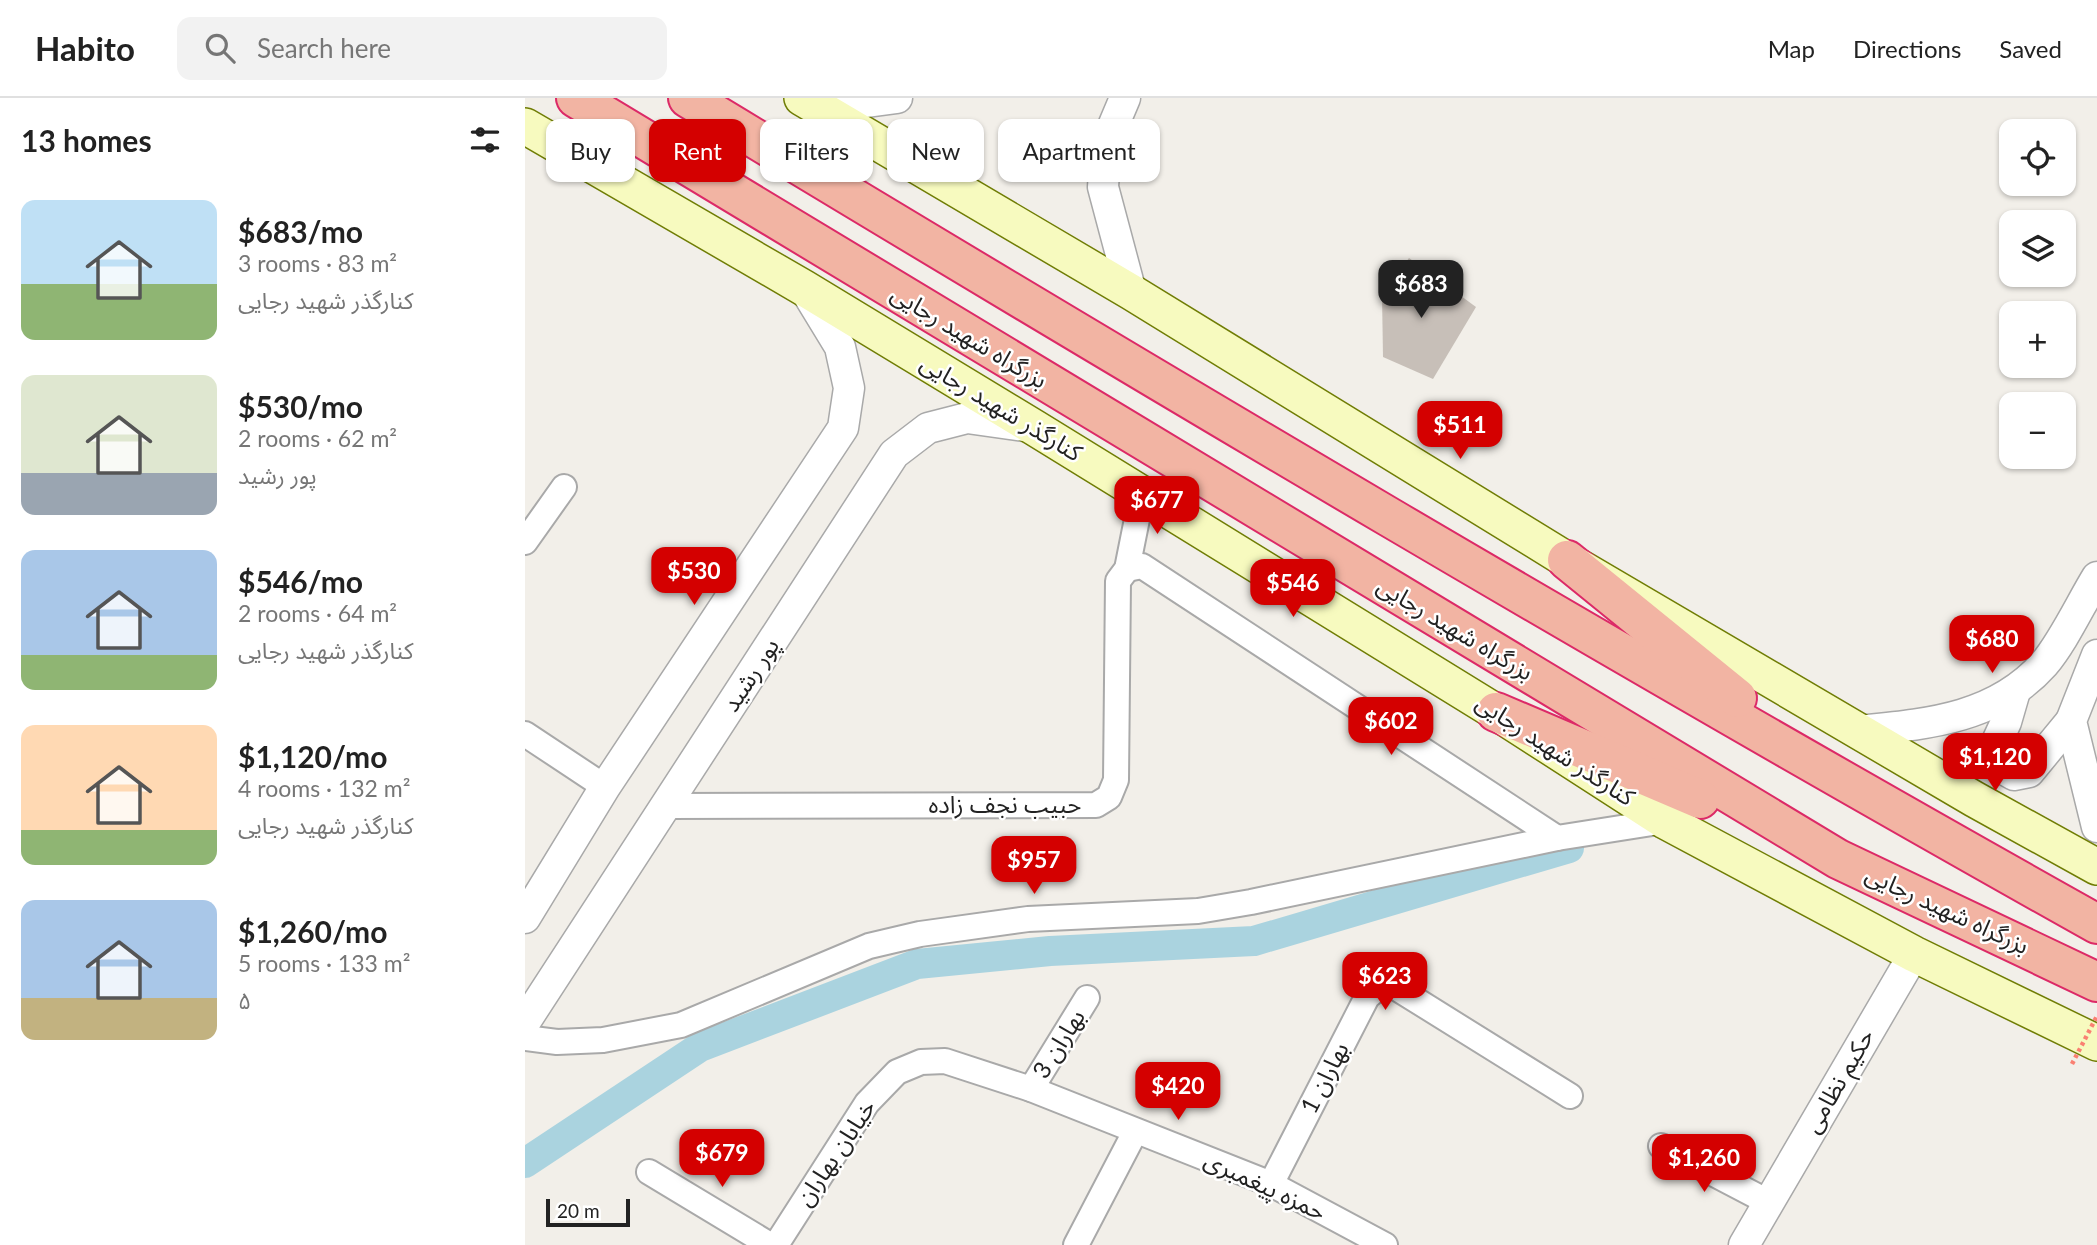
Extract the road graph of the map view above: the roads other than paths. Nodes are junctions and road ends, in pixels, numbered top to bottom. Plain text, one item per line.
1 (576, 98) edge
2 (688, 98) edge
3 (897, 98) edge
4 (1125, 98) edge
5 (812, 103) edge
6 (532, 128) edge
7 (804, 288) junction
8 (1131, 292) junction
9 (1035, 428) junction
10 (564, 487) dead end
11 (1142, 494) junction
12 (525, 542) edge
13 (1567, 560) junction
14 (1127, 569) junction
15 (2097, 577) edge
16 (2097, 655) edge
17 (2015, 691) junction
18 (1496, 712) junction
19 (2071, 722) junction
20 (1858, 730) junction
21 (525, 734) edge
22 (1834, 776) junction
23 (605, 787) junction
24 (667, 806) junction
25 (1665, 821) junction
26 (2097, 827) edge
27 (1557, 838) junction
28 (1838, 859) junction
29 (2097, 867) edge
30 (525, 918) edge
31 (2097, 924) edge
32 (1914, 954) junction
33 (2097, 982) edge
34 (1087, 999) dead end
35 (525, 1022) edge
36 (525, 1038) edge
37 (2085, 1054) edge
38 (945, 1061) joint
39 (1031, 1089) junction
40 (1570, 1096) dead end
41 (1135, 1132) junction
42 (1661, 1146) dead end
43 (649, 1172) dead end
44 (1271, 1184) junction
45 (1768, 1202) junction
46 (770, 1245) edge
47 (776, 1245) edge
48 (1076, 1245) edge
49 (1385, 1245) edge
50 (1744, 1245) edge

1 - 28 highway, بزرگراه شهید رجایی
2 - 22 highway
3 - 5 street
4 - 8 street
5 - 8 main road
6 - 7 main road, کنارگذر شهید رجایی
7 - 9 main road, کنارگذر شهید رجایی
7 - 23 street
8 - 13 main road
9 - 11 main road, کنارگذر شهید رجایی
9 - 24 street, پور رشید
10 - 12 street
11 - 14 street
11 - 18 main road, کنارگذر شهید رجایی
13 - 20 main road
13 - 22 highway
14 - 24 street, حبیب نجف زاده
14 - 27 street
15 - 17 street
16 - 19 street
17 - 19 street
17 - 20 street
18 - 25 main road, کنارگذر شهید رجایی
18 - 28 highway
19 - 26 street
20 - 29 main road
21 - 23 street
22 - 31 highway
23 - 30 street
24 - 35 street, پور رشید
25 - 27 street
25 - 32 main road, کنارگذر شهید رجایی
27 - 36 street
28 - 33 highway, بزرگراه شهید رجایی
32 - 37 main road, کنارگذر شهید رجایی
32 - 45 street, حکیم نظامی
34 - 39 street, بهاران 3
38 - 39 street, حمزه پیغمبری
38 - 47 street, خیابان بهاران
39 - 41 street, حمزه پیغمبری
40 - 44 street, بهاران 1
41 - 44 street, حمزه پیغمبری
41 - 48 street
42 - 45 street
43 - 46 street
44 - 49 street, حمزه پیغمبری
45 - 50 street, حکیم نظامی

